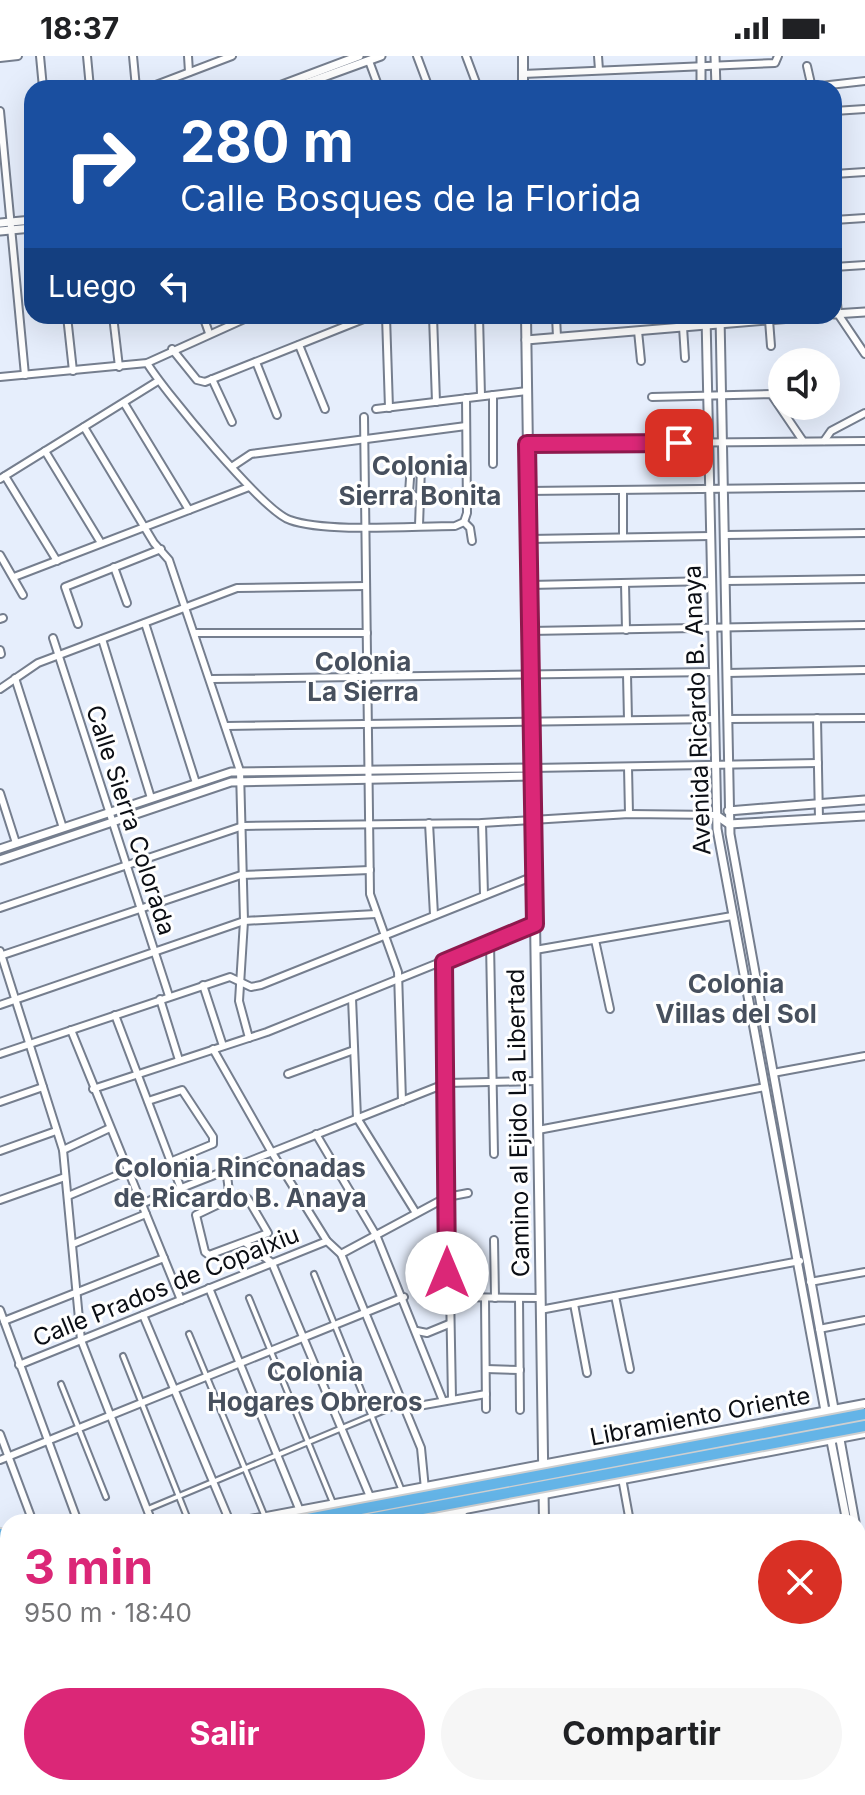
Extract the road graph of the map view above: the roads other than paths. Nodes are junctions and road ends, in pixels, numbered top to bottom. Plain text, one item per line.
1 (18, 56) edge
2 (40, 56) edge
3 (87, 56) edge
4 (133, 56) edge
5 (188, 56) edge
6 (232, 56) edge
7 (359, 56) edge
8 (381, 56) edge
9 (417, 56) edge
10 (466, 56) edge
11 (523, 56) edge
12 (598, 56) edge
13 (715, 56) edge
14 (778, 56) edge
15 (0, 58) edge
16 (701, 60) edge
17 (369, 61) junction
18 (715, 66) junction
19 (807, 66) dead end
20 (599, 70) junction
21 (330, 71) junction
22 (189, 72) junction
23 (523, 74) junction
24 (42, 80) edge
25 (89, 80) edge
26 (135, 80) edge
27 (168, 80) edge
28 (301, 80) edge
29 (310, 80) edge
30 (376, 80) edge
31 (426, 80) edge
32 (475, 80) edge
33 (523, 80) edge
34 (716, 80) edge
35 (810, 80) edge
36 (865, 81) edge
37 (842, 84) edge
38 (865, 109) edge
39 (842, 110) edge
40 (0, 111) edge
41 (865, 172) edge
42 (842, 173) edge
43 (865, 218) edge
44 (842, 219) edge
45 (24, 222) edge
46 (0, 223) edge
47 (11, 226) junction
48 (24, 227) edge
49 (0, 231) edge
50 (865, 265) edge
51 (842, 268) edge
52 (865, 312) edge
53 (842, 314) edge
54 (842, 322) edge
55 (68, 324) edge
56 (114, 324) edge
57 (206, 324) edge
58 (231, 324) edge
59 (351, 324) edge
60 (386, 324) edge
61 (433, 324) edge
62 (479, 324) edge
63 (526, 324) edge
64 (556, 324) edge
65 (693, 324) edge
66 (706, 324) edge
67 (720, 324) edge
68 (769, 324) edge
69 (683, 327) junction
70 (638, 331) junction
71 (209, 333) junction
72 (557, 337) junction
73 (526, 340) junction
74 (299, 345) junction
75 (771, 346) dead end
76 (172, 349) junction
77 (865, 354) edge
78 (685, 358) dead end
79 (641, 361) dead end
80 (256, 362) junction
81 (147, 363) junction
82 (119, 367) junction
83 (73, 371) junction
84 (25, 375) junction
85 (0, 377) edge
86 (212, 379) junction
87 (158, 381) junction
88 (527, 391) junction
89 (708, 393) junction
90 (722, 393) junction
91 (493, 395) junction
92 (481, 396) junction
93 (652, 397) dead end
94 (466, 398) junction
95 (436, 402) junction
96 (124, 403) junction
97 (389, 408) junction
98 (325, 409) dead end
99 (376, 409) dead end
100 (865, 413) edge
101 (277, 415) dead end
102 (364, 417) dead end
103 (232, 422) dead end
104 (466, 426) junction
105 (84, 427) junction
106 (364, 439) junction
107 (803, 441) junction
108 (824, 441) junction
109 (865, 441) edge
110 (709, 443) junction
111 (723, 443) junction
112 (527, 444) junction
113 (45, 451) junction
114 (493, 464) dead end
115 (233, 466) junction
116 (2, 478) edge
117 (249, 487) junction
118 (865, 487) edge
119 (710, 489) junction
120 (724, 489) junction
121 (623, 490) junction
122 (528, 491) junction
123 (419, 498) junction
124 (189, 510) junction
125 (464, 522) junction
126 (366, 526) junction
127 (419, 526) junction
128 (145, 527) junction
129 (865, 533) edge
130 (725, 535) junction
131 (711, 536) junction
132 (623, 537) junction
133 (529, 539) junction
134 (472, 541) dead end
135 (101, 543) junction
136 (161, 549) junction
137 (0, 555) edge
138 (57, 561) junction
139 (114, 567) junction
140 (14, 577) junction
141 (865, 579) edge
142 (712, 581) junction
143 (726, 581) junction
144 (625, 583) junction
145 (530, 585) junction
146 (366, 586) junction
147 (23, 595) dead end
148 (127, 603) dead end
149 (188, 608) junction
150 (145, 623) junction
151 (78, 624) dead end
152 (865, 625) edge
153 (713, 628) junction
154 (727, 628) junction
155 (626, 630) junction
156 (530, 631) junction
157 (196, 633) junction
158 (367, 633) junction
159 (53, 638) dead end
160 (102, 639) junction
161 (58, 656) junction
162 (865, 670) edge
163 (714, 672) junction
164 (727, 673) junction
165 (627, 674) junction
166 (531, 675) junction
167 (15, 678) junction
168 (368, 678) junction
169 (212, 679) junction
170 (0, 689) edge
171 (817, 718) junction
172 (865, 718) edge
173 (715, 719) junction
174 (728, 719) junction
175 (628, 720) junction
176 (532, 723) junction
177 (367, 725) junction
178 (227, 726) junction
179 (818, 763) junction
180 (729, 764) junction
181 (715, 765) junction
182 (628, 767) junction
183 (367, 768) junction
184 (240, 771) junction
185 (532, 772) junction
186 (367, 779) junction
187 (241, 781) junction
188 (196, 783) junction
189 (0, 793) edge
190 (151, 798) junction
191 (865, 800) edge
192 (819, 803) junction
193 (729, 810) junction
194 (109, 812) junction
195 (629, 814) junction
196 (716, 815) junction
197 (865, 816) edge
198 (533, 819) junction
199 (819, 819) junction
200 (112, 823) junction
201 (429, 823) junction
202 (482, 823) junction
203 (729, 824) junction
204 (368, 825) junction
205 (243, 826) junction
206 (63, 828) junction
207 (16, 843) junction
208 (0, 849) edge
209 (0, 860) edge
210 (126, 865) junction
211 (370, 870) junction
212 (241, 875) junction
213 (534, 876) junction
214 (484, 895) junction
215 (0, 908) edge
216 (140, 909) junction
217 (376, 914) junction
218 (434, 915) junction
219 (732, 916) junction
220 (244, 921) junction
221 (535, 924) junction
222 (384, 934) junction
223 (595, 940) junction
224 (490, 943) junction
225 (535, 950) junction
226 (156, 952) junction
227 (0, 954) edge
228 (444, 962) junction
229 (399, 980) junction
230 (241, 982) junction
231 (203, 985) junction
232 (169, 996) junction
233 (352, 998) junction
234 (160, 999) junction
235 (16, 1000) junction
236 (0, 1005) edge
237 (610, 1009) dead end
238 (115, 1015) junction
239 (71, 1030) junction
240 (249, 1038) junction
241 (29, 1044) junction
242 (223, 1046) junction
243 (213, 1049) junction
244 (354, 1050) junction
245 (0, 1054) edge
246 (865, 1056) edge
247 (179, 1060) junction
248 (773, 1073) junction
249 (136, 1074) junction
250 (288, 1074) dead end
251 (493, 1080) junction
252 (537, 1081) junction
253 (447, 1083) junction
254 (43, 1087) junction
255 (765, 1087) junction
256 (93, 1089) junction
257 (148, 1101) junction
258 (402, 1101) junction
259 (0, 1102) edge
260 (357, 1118) junction
261 (110, 1128) junction
262 (538, 1130) junction
263 (56, 1131) junction
264 (316, 1134) junction
265 (63, 1150) junction
266 (0, 1151) edge
267 (271, 1151) junction
268 (494, 1154) dead end
269 (172, 1161) junction
270 (226, 1168) junction
271 (127, 1171) junction
272 (791, 1176) junction
273 (65, 1177) junction
274 (782, 1178) junction
275 (180, 1186) junction
276 (468, 1193) dead end
277 (68, 1196) junction
278 (447, 1197) junction
279 (230, 1199) junction
280 (0, 1200) edge
281 (141, 1204) junction
282 (416, 1213) junction
283 (146, 1214) junction
284 (377, 1237) junction
285 (494, 1240) dead end
286 (327, 1241) junction
287 (246, 1243) junction
288 (73, 1244) junction
289 (447, 1249) junction
290 (341, 1254) junction
291 (164, 1258) junction
292 (806, 1260) junction
293 (797, 1261) junction
294 (272, 1263) junction
295 (416, 1268) dead end
296 (865, 1272) edge
297 (314, 1274) dead end
298 (810, 1282) junction
299 (209, 1288) junction
300 (79, 1291) junction
301 (615, 1296) junction
302 (404, 1297) junction
303 (447, 1297) junction
304 (249, 1298) dead end
305 (485, 1298) junction
306 (495, 1298) junction
307 (519, 1298) junction
308 (540, 1298) junction
309 (181, 1300) junction
310 (574, 1304) junction
311 (0, 1310) edge
312 (540, 1310) junction
313 (366, 1312) junction
314 (143, 1315) junction
315 (865, 1320) edge
316 (4, 1321) junction
317 (449, 1324) junction
318 (335, 1325) junction
319 (819, 1329) junction
320 (417, 1331) junction
321 (189, 1334) dead end
322 (303, 1338) junction
323 (81, 1340) junction
324 (271, 1351) junction
325 (123, 1356) dead end
326 (240, 1363) junction
327 (19, 1365) junction
328 (486, 1369) junction
329 (630, 1369) dead end
330 (520, 1370) junction
331 (587, 1373) dead end
332 (207, 1376) junction
333 (61, 1384) dead end
334 (175, 1390) junction
335 (486, 1394) junction
336 (452, 1399) junction
337 (443, 1401) junction
338 (143, 1402) junction
339 (865, 1404) edge
340 (405, 1405) junction
341 (486, 1409) dead end
342 (520, 1410) dead end
343 (830, 1412) junction
344 (865, 1414) edge
345 (110, 1415) junction
346 (371, 1417) junction
347 (783, 1420) junction
348 (865, 1426) edge
349 (79, 1428) junction
350 (342, 1429) junction
351 (865, 1433) edge
352 (0, 1434) edge
353 (835, 1438) junction
354 (48, 1441) junction
355 (307, 1441) junction
356 (650, 1446) junction
357 (788, 1447) junction
358 (616, 1452) junction
359 (9, 1456) junction
360 (277, 1456) junction
361 (0, 1460) edge
362 (243, 1469) junction
363 (520, 1471) junction
364 (651, 1472) junction
365 (622, 1478) junction
366 (543, 1481) junction
367 (213, 1482) junction
368 (425, 1489) junction
369 (403, 1493) junction
370 (180, 1495) junction
371 (106, 1497) dead end
372 (525, 1497) junction
373 (371, 1499) junction
374 (334, 1506) junction
375 (147, 1509) junction
376 (300, 1511) junction
377 (464, 1511) junction
378 (30, 1514) edge
379 (75, 1514) edge
380 (149, 1514) edge
381 (186, 1514) edge
382 (227, 1514) edge
383 (264, 1514) edge
384 (282, 1514) edge
385 (341, 1514) edge
386 (390, 1514) edge
387 (447, 1514) edge
388 (461, 1514) edge
389 (544, 1514) edge
390 (629, 1514) edge
391 (846, 1514) edge
392 (853, 1514) edge

1 - 15 street
2 - 24 street
3 - 25 street
4 - 26 street
5 - 22 street
6 - 22 street
7 - 21 street
8 - 17 street
9 - 31 street
10 - 32 street
11 - 23 main road
12 - 20 street
13 - 18 street
14 - 18 street
16 - 18 street
16 - 20 street
17 - 21 street
17 - 30 street
18 - 34 street
19 - 35 street
20 - 23 street
21 - 28 street
21 - 29 street
22 - 27 street
23 - 33 main road
36 - 37 street
38 - 39 street
40 - 47 street
41 - 42 street
43 - 44 street
45 - 47 street
46 - 47 street
47 - 48 street
47 - 49 street
47 - 84 street
50 - 51 street
52 - 53 street
54 - 77 street
55 - 83 street
56 - 82 street
57 - 71 street
58 - 71 street
59 - 74 street
60 - 97 street
61 - 95 street
62 - 92 street
63 - 73 main road, Camino al Ejido La Libertad
64 - 72 street
65 - 69 street
66 - 89 street, Avenida Ricardo B. Anaya
67 - 90 street, Avenida Ricardo B. Anaya
68 - 75 street
69 - 70 street
69 - 78 street
70 - 72 street
70 - 79 street
71 - 76 street
72 - 73 street
73 - 88 main road, Camino al Ejido La Libertad
74 - 80 street
74 - 98 street
76 - 81 street
76 - 86 street
80 - 86 street
80 - 101 street
81 - 82 street
81 - 87 street
82 - 83 street
83 - 84 street
84 - 85 street
86 - 103 street
87 - 96 street
87 - 115 street
88 - 91 street
88 - 112 main road, Camino al Ejido La Libertad
89 - 90 street
89 - 93 street
89 - 110 street, Avenida Ricardo B. Anaya
90 - 107 street
90 - 111 street, Avenida Ricardo B. Anaya
91 - 92 street
91 - 114 street
92 - 94 street
94 - 95 street
94 - 104 street
95 - 97 street
96 - 105 street
96 - 124 street
97 - 99 street
100 - 108 street
102 - 106 street
104 - 106 street
104 - 125 street
105 - 113 street
105 - 128 street
106 - 115 street
106 - 126 street
107 - 108 street
107 - 111 street
108 - 109 street
110 - 111 street
110 - 112 street
110 - 119 street, Avenida Ricardo B. Anaya
111 - 120 street, Avenida Ricardo B. Anaya
112 - 122 main road, Camino al Ejido La Libertad
113 - 116 street
113 - 135 street
115 - 117 street
116 - 138 street
117 - 124 street
117 - 126 street
118 - 120 street
119 - 120 street
119 - 121 street
119 - 131 street, Avenida Ricardo B. Anaya
120 - 130 street, Avenida Ricardo B. Anaya
121 - 122 street
121 - 132 street
122 - 133 main road, Camino al Ejido La Libertad
123 - 123 street
123 - 127 street
124 - 128 street
125 - 127 street
125 - 134 street
126 - 127 street
126 - 146 street
128 - 135 street
128 - 136 street
129 - 130 street
130 - 143 street, Avenida Ricardo B. Anaya
131 - 132 street
131 - 142 street, Avenida Ricardo B. Anaya
132 - 133 street
133 - 145 main road, Camino al Ejido La Libertad
135 - 138 street
136 - 139 street
136 - 149 street
137 - 140 street
138 - 140 street
139 - 148 street
139 - 151 street
140 - 147 street
141 - 143 street
142 - 144 street
142 - 153 street, Avenida Ricardo B. Anaya
143 - 154 street, Avenida Ricardo B. Anaya
144 - 145 street
144 - 155 street
145 - 156 main road, Camino al Ejido La Libertad
146 - 149 street
146 - 158 street
149 - 150 street
149 - 157 street
150 - 160 street
150 - 188 street
152 - 154 street
153 - 154 street
153 - 155 street
153 - 163 street, Avenida Ricardo B. Anaya
154 - 164 street, Avenida Ricardo B. Anaya
155 - 156 street
156 - 166 main road, Camino al Ejido La Libertad
157 - 158 street
157 - 169 street
158 - 168 street
159 - 161 street, Calle Sierra Colorada
160 - 161 street
160 - 190 street
161 - 167 street
161 - 194 street, Calle Sierra Colorada
162 - 164 street
163 - 165 street
163 - 173 street, Avenida Ricardo B. Anaya
164 - 174 street, Avenida Ricardo B. Anaya
165 - 166 street
165 - 175 street
166 - 168 street
166 - 176 main road, Camino al Ejido La Libertad
167 - 170 street
167 - 206 street
168 - 169 street
168 - 177 street
169 - 178 street
171 - 172 street
171 - 174 street
171 - 179 street
173 - 175 street
173 - 181 street, Avenida Ricardo B. Anaya
174 - 180 street, Avenida Ricardo B. Anaya
175 - 176 street
176 - 177 street
176 - 185 main road, Camino al Ejido La Libertad
177 - 178 street
177 - 183 street
178 - 184 street
179 - 180 street
179 - 192 street
180 - 181 street
180 - 193 street, Avenida Ricardo B. Anaya
181 - 182 street
181 - 196 street, Avenida Ricardo B. Anaya
182 - 185 street
182 - 195 street
183 - 184 street
183 - 185 street
183 - 186 street
184 - 187 street
184 - 188 street
185 - 186 street
185 - 198 main road, Camino al Ejido La Libertad
186 - 187 street
186 - 204 street
187 - 200 street
187 - 205 street
188 - 190 street
189 - 207 street
190 - 194 street
191 - 192 street
192 - 193 street
192 - 199 street
193 - 196 street
193 - 203 street, Avenida Ricardo B. Anaya
194 - 200 street, Calle Sierra Colorada
194 - 206 street
195 - 196 street
195 - 198 street
196 - 203 street
196 - 219 street, Avenida Ricardo B. Anaya
197 - 199 street
198 - 202 street
198 - 213 main road, Camino al Ejido La Libertad
199 - 203 street
200 - 209 street
200 - 210 street, Calle Sierra Colorada
201 - 202 street
201 - 204 street
201 - 218 street
202 - 214 street
203 - 248 street, Avenida Ricardo B. Anaya
204 - 205 street
204 - 211 street
205 - 210 street
205 - 212 street
206 - 207 street
207 - 208 street
210 - 215 street
210 - 216 street, Calle Sierra Colorada
211 - 212 street
211 - 217 street
212 - 216 street
212 - 220 street
213 - 214 street
213 - 221 main road, Camino al Ejido La Libertad
214 - 218 street
216 - 226 street, Calle Sierra Colorada
216 - 227 street
217 - 220 street
217 - 222 street
218 - 222 street
219 - 223 street
219 - 255 street, Avenida Ricardo B. Anaya
220 - 226 street
220 - 230 street
221 - 224 street
221 - 225 main road, Camino al Ejido La Libertad
222 - 229 street
222 - 230 street
223 - 225 street
223 - 237 street
224 - 228 street
224 - 251 street
225 - 252 main road, Camino al Ejido La Libertad
226 - 232 street, Calle Sierra Colorada
226 - 235 street
227 - 235 street
228 - 229 street
228 - 253 street
229 - 233 street
229 - 258 street
230 - 231 street
230 - 240 street
231 - 232 street
231 - 242 street
232 - 234 street
233 - 240 street
233 - 244 street
234 - 238 street
234 - 247 street
235 - 236 street
235 - 241 street
238 - 239 street
238 - 249 street
239 - 241 street
239 - 256 street
240 - 242 street
241 - 245 street
241 - 254 street
242 - 243 street
243 - 247 street
243 - 267 street
244 - 250 street
244 - 260 street
246 - 248 street
247 - 249 street
248 - 272 street, Avenida Ricardo B. Anaya
249 - 256 street
249 - 257 street
251 - 252 street
251 - 253 street
251 - 268 street
252 - 262 main road, Camino al Ejido La Libertad
253 - 258 street
253 - 278 street
254 - 259 street
254 - 263 street
255 - 262 street
255 - 274 street, Avenida Ricardo B. Anaya
256 - 261 street
257 - 269 street
257 - 269 street
258 - 260 street
260 - 264 street
260 - 282 street
261 - 265 street
261 - 271 street
262 - 308 main road, Camino al Ejido La Libertad
263 - 265 street
263 - 266 street
264 - 267 street
264 - 284 street
265 - 273 street
267 - 270 street
267 - 286 street
269 - 275 street
270 - 275 street
270 - 279 street
271 - 277 street
271 - 281 street
272 - 274 street
272 - 292 street, Avenida Ricardo B. Anaya
273 - 277 street
273 - 280 street
274 - 293 street, Avenida Ricardo B. Anaya
275 - 281 street
276 - 278 street
277 - 288 street
278 - 282 street
278 - 289 street
279 - 287 street
279 - 287 street
281 - 283 street
282 - 284 street
283 - 288 street
283 - 291 street
284 - 290 street
284 - 302 street
285 - 306 street
286 - 290 street
286 - 294 street, Calle Prados de Copalxiu
287 - 294 street
288 - 300 street
289 - 295 street
289 - 303 street
290 - 313 street
291 - 300 street
291 - 309 street
292 - 293 street
292 - 298 street, Avenida Ricardo B. Anaya
293 - 301 street
293 - 343 street, Avenida Ricardo B. Anaya
294 - 299 street, Calle Prados de Copalxiu
294 - 322 street
296 - 298 street
297 - 318 street
298 - 319 street, Avenida Ricardo B. Anaya
299 - 309 street, Calle Prados de Copalxiu
299 - 326 street
300 - 316 street
300 - 323 street
301 - 310 street
301 - 329 street
302 - 313 street
302 - 320 street
303 - 305 street
303 - 317 street
304 - 324 street
305 - 306 street
305 - 328 street
306 - 307 street
307 - 308 street
307 - 330 street
308 - 312 main road, Camino al Ejido La Libertad
309 - 314 street, Calle Prados de Copalxiu
310 - 312 street
310 - 331 street
311 - 316 street
312 - 366 main road, Camino al Ejido La Libertad
313 - 318 street
313 - 340 street
314 - 323 street, Calle Prados de Copalxiu
314 - 334 street
315 - 319 street
316 - 327 street
317 - 320 street
317 - 336 street
318 - 322 street
318 - 346 street
319 - 343 street, Avenida Ricardo B. Anaya
320 - 337 street
321 - 332 street
322 - 324 street
322 - 350 street
323 - 327 street, Calle Prados de Copalxiu
323 - 345 street
324 - 326 street
324 - 355 street
325 - 338 street
326 - 332 street
326 - 360 street
327 - 354 street
328 - 330 street
328 - 335 street
330 - 342 street
332 - 334 street
332 - 362 street
333 - 349 street
334 - 338 street
334 - 367 street
335 - 336 street
335 - 341 street
336 - 337 street
337 - 340 street
338 - 345 street
338 - 370 street
339 - 343 main road, Libramiento Oriente
340 - 346 street
340 - 368 street
343 - 347 main road, Libramiento Oriente
343 - 353 street, Avenida Ricardo B. Anaya
344 - 366 highway, Libramiento Oriente, bridge
345 - 349 street
345 - 375 street
346 - 350 street
346 - 369 street
347 - 356 main road, Libramiento Oriente
347 - 357 main road
348 - 366 highway, Libramiento Oriente, bridge
349 - 354 street
349 - 371 street
350 - 355 street
350 - 373 street
351 - 353 main road, Libramiento Oriente
352 - 359 street
353 - 357 main road, Libramiento Oriente
353 - 391 street, Avenida Ricardo B. Anaya
353 - 392 street, Avenida Ricardo B. Anaya
354 - 359 street
354 - 379 street
355 - 360 street
355 - 374 street
356 - 358 main road, Libramiento Oriente
356 - 364 street
357 - 364 main road, Libramiento Oriente
358 - 365 street
358 - 366 main road, Libramiento Oriente
359 - 361 street
359 - 378 street
360 - 362 street
360 - 376 street
362 - 367 street
362 - 383 street
363 - 366 main road
363 - 368 main road
363 - 372 street
364 - 365 main road, Libramiento Oriente
365 - 366 main road, Libramiento Oriente
365 - 390 street
366 - 372 main road
366 - 385 highway, bridge
366 - 386 highway, bridge
366 - 389 main road, Camino al Ejido La Libertad
367 - 370 street
367 - 382 street
368 - 369 main road
369 - 373 main road
370 - 375 street
370 - 381 street
372 - 377 main road
373 - 374 main road
374 - 376 main road
375 - 380 street
376 - 384 main road
377 - 387 main road
377 - 388 street

